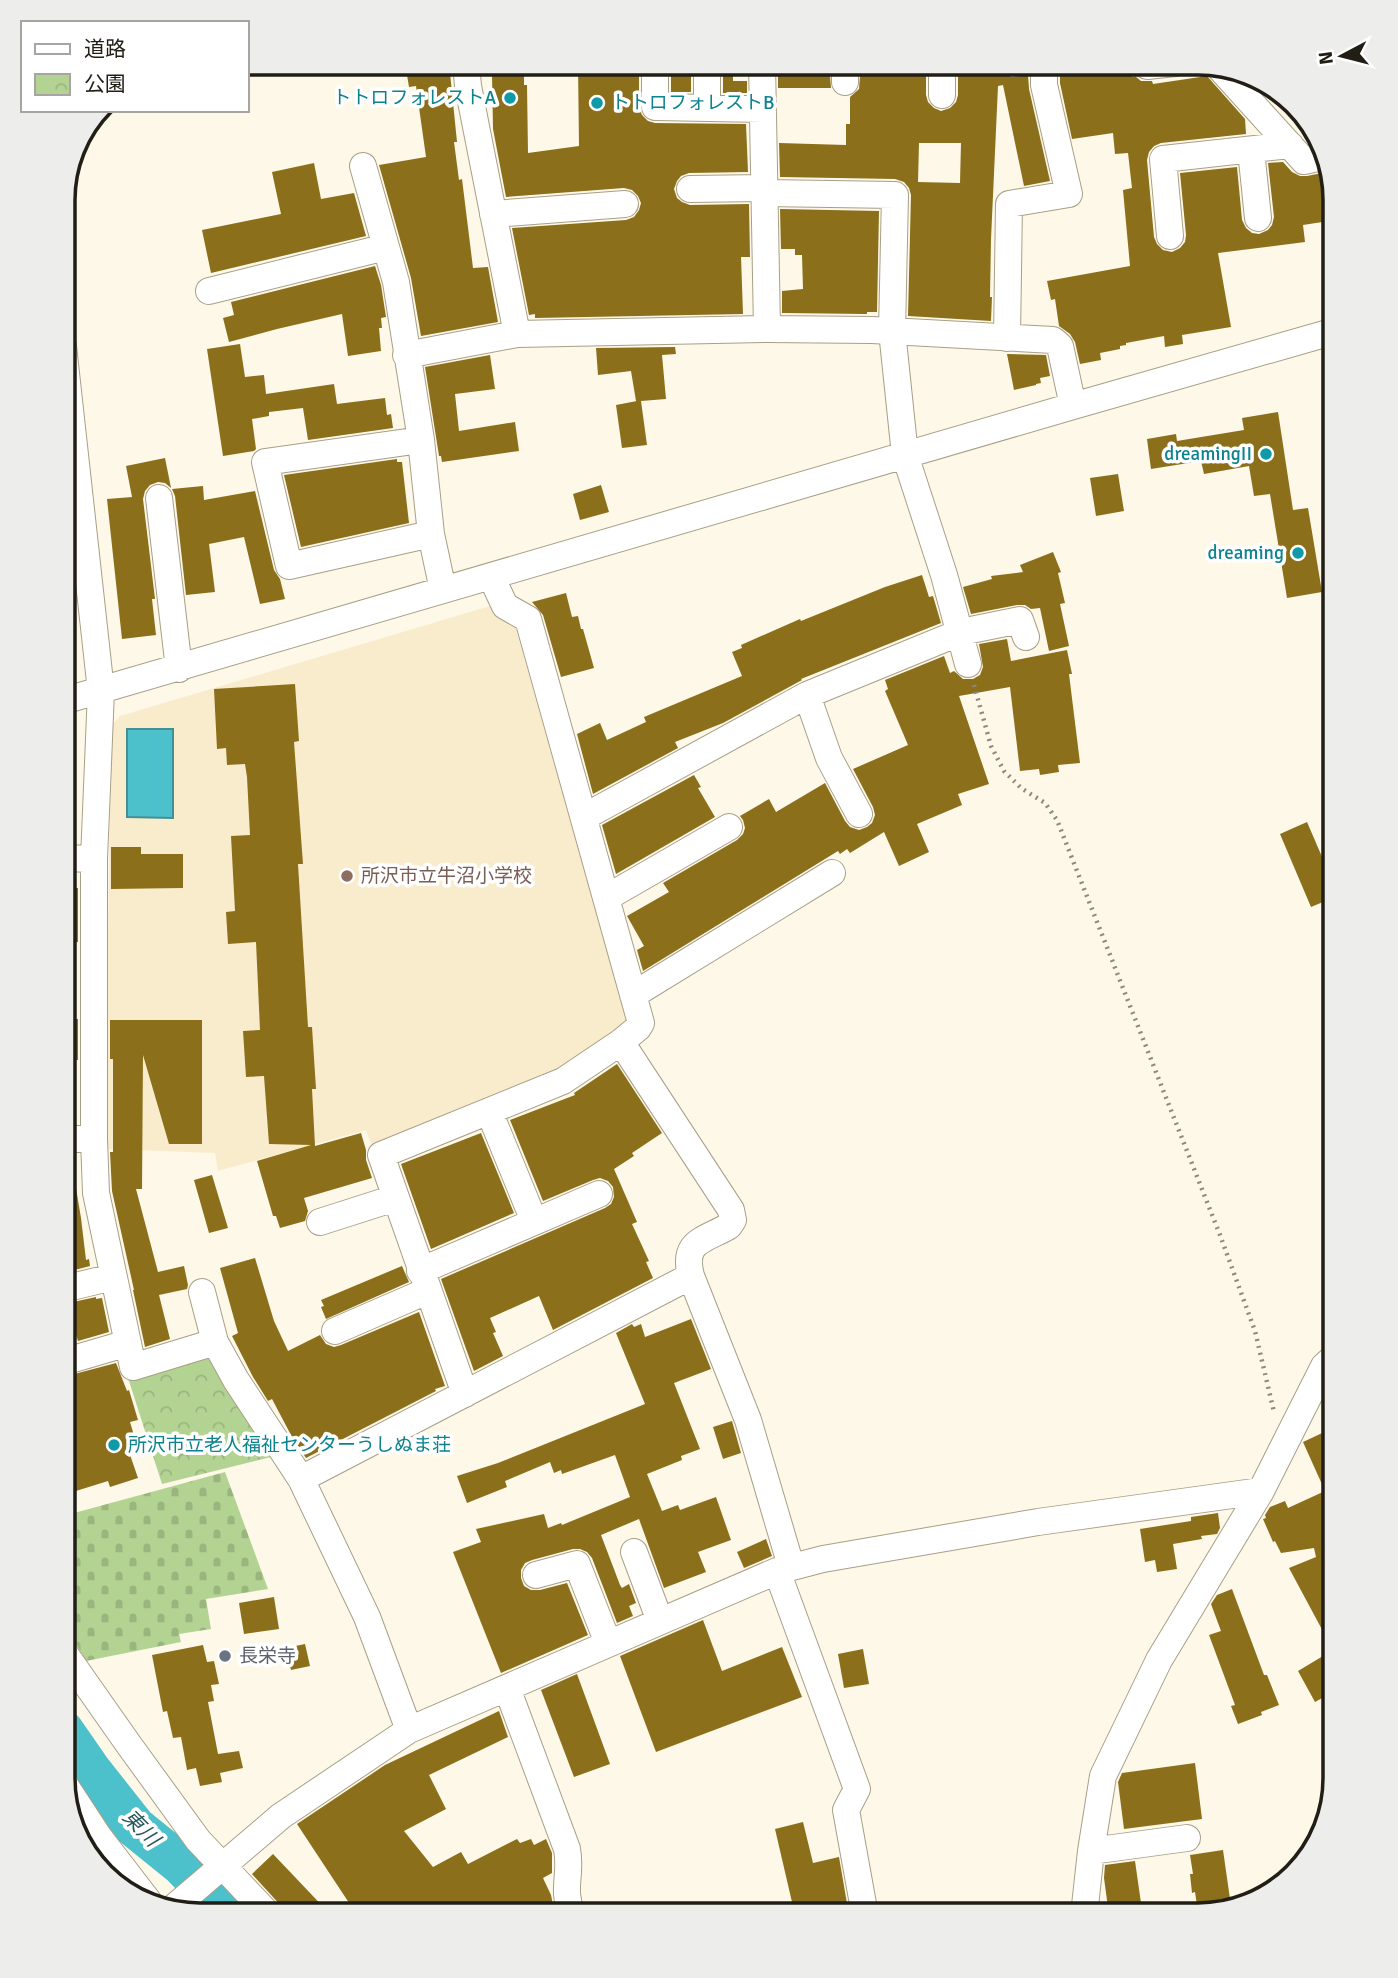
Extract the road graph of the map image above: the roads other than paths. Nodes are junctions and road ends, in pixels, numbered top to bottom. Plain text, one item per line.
1 (468, 76) edge
2 (655, 76) edge
3 (707, 76) edge
4 (762, 76) edge
5 (942, 76) edge
6 (1044, 76) edge
7 (1231, 80) edge
8 (942, 95) dead end
9 (707, 107) junction
10 (762, 109) junction
11 (1290, 145) junction
12 (1251, 150) junction
13 (1315, 159) edge
14 (363, 166) dead end
15 (690, 189) dead end
16 (764, 190) junction
17 (625, 204) dead end
18 (493, 214) junction
19 (1258, 218) dead end
20 (1170, 236) dead end
21 (386, 247) junction
22 (209, 291) dead end
23 (768, 329) junction
24 (892, 331) junction
25 (517, 334) junction
26 (1323, 334) edge
27 (1007, 338) junction
28 (406, 355) junction
29 (1073, 406) junction
30 (421, 440) junction
31 (905, 455) junction
32 (76, 462) edge
33 (159, 498) dead end
34 (431, 534) junction
35 (491, 576) junction
36 (443, 590) junction
37 (961, 632) junction
38 (1026, 637) dead end
39 (968, 664) road end
40 (179, 669) junction
41 (101, 691) junction
42 (807, 695) junction
43 (76, 698) edge
44 (859, 814) dead end
45 (584, 817) junction
46 (729, 827) dead end
47 (76, 858) edge
48 (94, 859) junction
49 (832, 873) dead end
50 (606, 898) junction
51 (633, 995) junction
52 (621, 1042) junction
53 (489, 1111) junction
54 (75, 1139) edge
55 (94, 1139) junction
56 (599, 1194) dead end
57 (395, 1198) junction
58 (534, 1221) junction
59 (320, 1222) dead end
60 (691, 1276) junction
61 (113, 1277) junction
62 (424, 1281) junction
63 (75, 1286) edge
64 (202, 1292) dead end
65 (335, 1331) dead end
66 (215, 1342) junction
67 (128, 1343) junction
68 (75, 1358) edge
69 (1323, 1368) edge
70 (465, 1394) junction
71 (301, 1479) junction
72 (1261, 1491) junction
73 (634, 1552) dead end
74 (784, 1568) junction
75 (536, 1574) dead end
76 (660, 1621) junction
77 (608, 1643) junction
78 (75, 1668) edge
79 (507, 1688) junction
80 (409, 1730) junction
81 (79, 1807) edge
82 (1187, 1838) dead end
83 (1091, 1850) junction
84 (216, 1873) junction
85 (135, 1884) edge
86 (182, 1901) edge
87 (252, 1902) edge
88 (568, 1902) edge
89 (862, 1903) edge
90 (1085, 1903) edge

1 - 18 street
2 - 9 street
3 - 9 street
4 - 10 street
5 - 8 street
6 - 27 street
7 - 11 street
9 - 10 street
10 - 16 street
11 - 12 street
11 - 13 street
12 - 19 street
12 - 20 street
14 - 21 street
15 - 16 street
16 - 23 street
16 - 24 street
17 - 18 street
18 - 25 street
21 - 22 street
21 - 28 street
23 - 24 street
23 - 25 street
24 - 27 street
24 - 31 street
25 - 28 street
26 - 29 street
27 - 29 street
28 - 30 street
29 - 31 street
30 - 34 street
30 - 34 street
31 - 35 street
31 - 37 street
32 - 41 street
33 - 40 street
34 - 36 street
35 - 36 street
35 - 45 street
36 - 40 street
37 - 38 street
37 - 39 street
37 - 42 street
40 - 41 street
41 - 43 street
41 - 48 street
42 - 44 street
42 - 45 street
45 - 50 street
46 - 50 street
47 - 48 street
48 - 55 street
49 - 51 street
50 - 51 street
51 - 52 street
52 - 53 street
52 - 60 street
53 - 57 street
53 - 58 street
54 - 55 street
55 - 61 street
56 - 58 street
57 - 59 street
57 - 62 street
58 - 62 street
60 - 70 street
60 - 74 street
61 - 63 street
61 - 67 street
62 - 65 street
62 - 70 street
64 - 66 street
66 - 67 street
66 - 71 street
67 - 68 street
69 - 72 street
70 - 71 street
71 - 80 street
72 - 74 street
72 - 83 street
73 - 76 street
74 - 76 street
74 - 89 street
75 - 77 street
76 - 77 street
77 - 79 street
78 - 84 street
79 - 80 street
79 - 88 street
80 - 84 street
81 - 85 street
82 - 83 street
83 - 90 street
84 - 86 street
84 - 87 street

